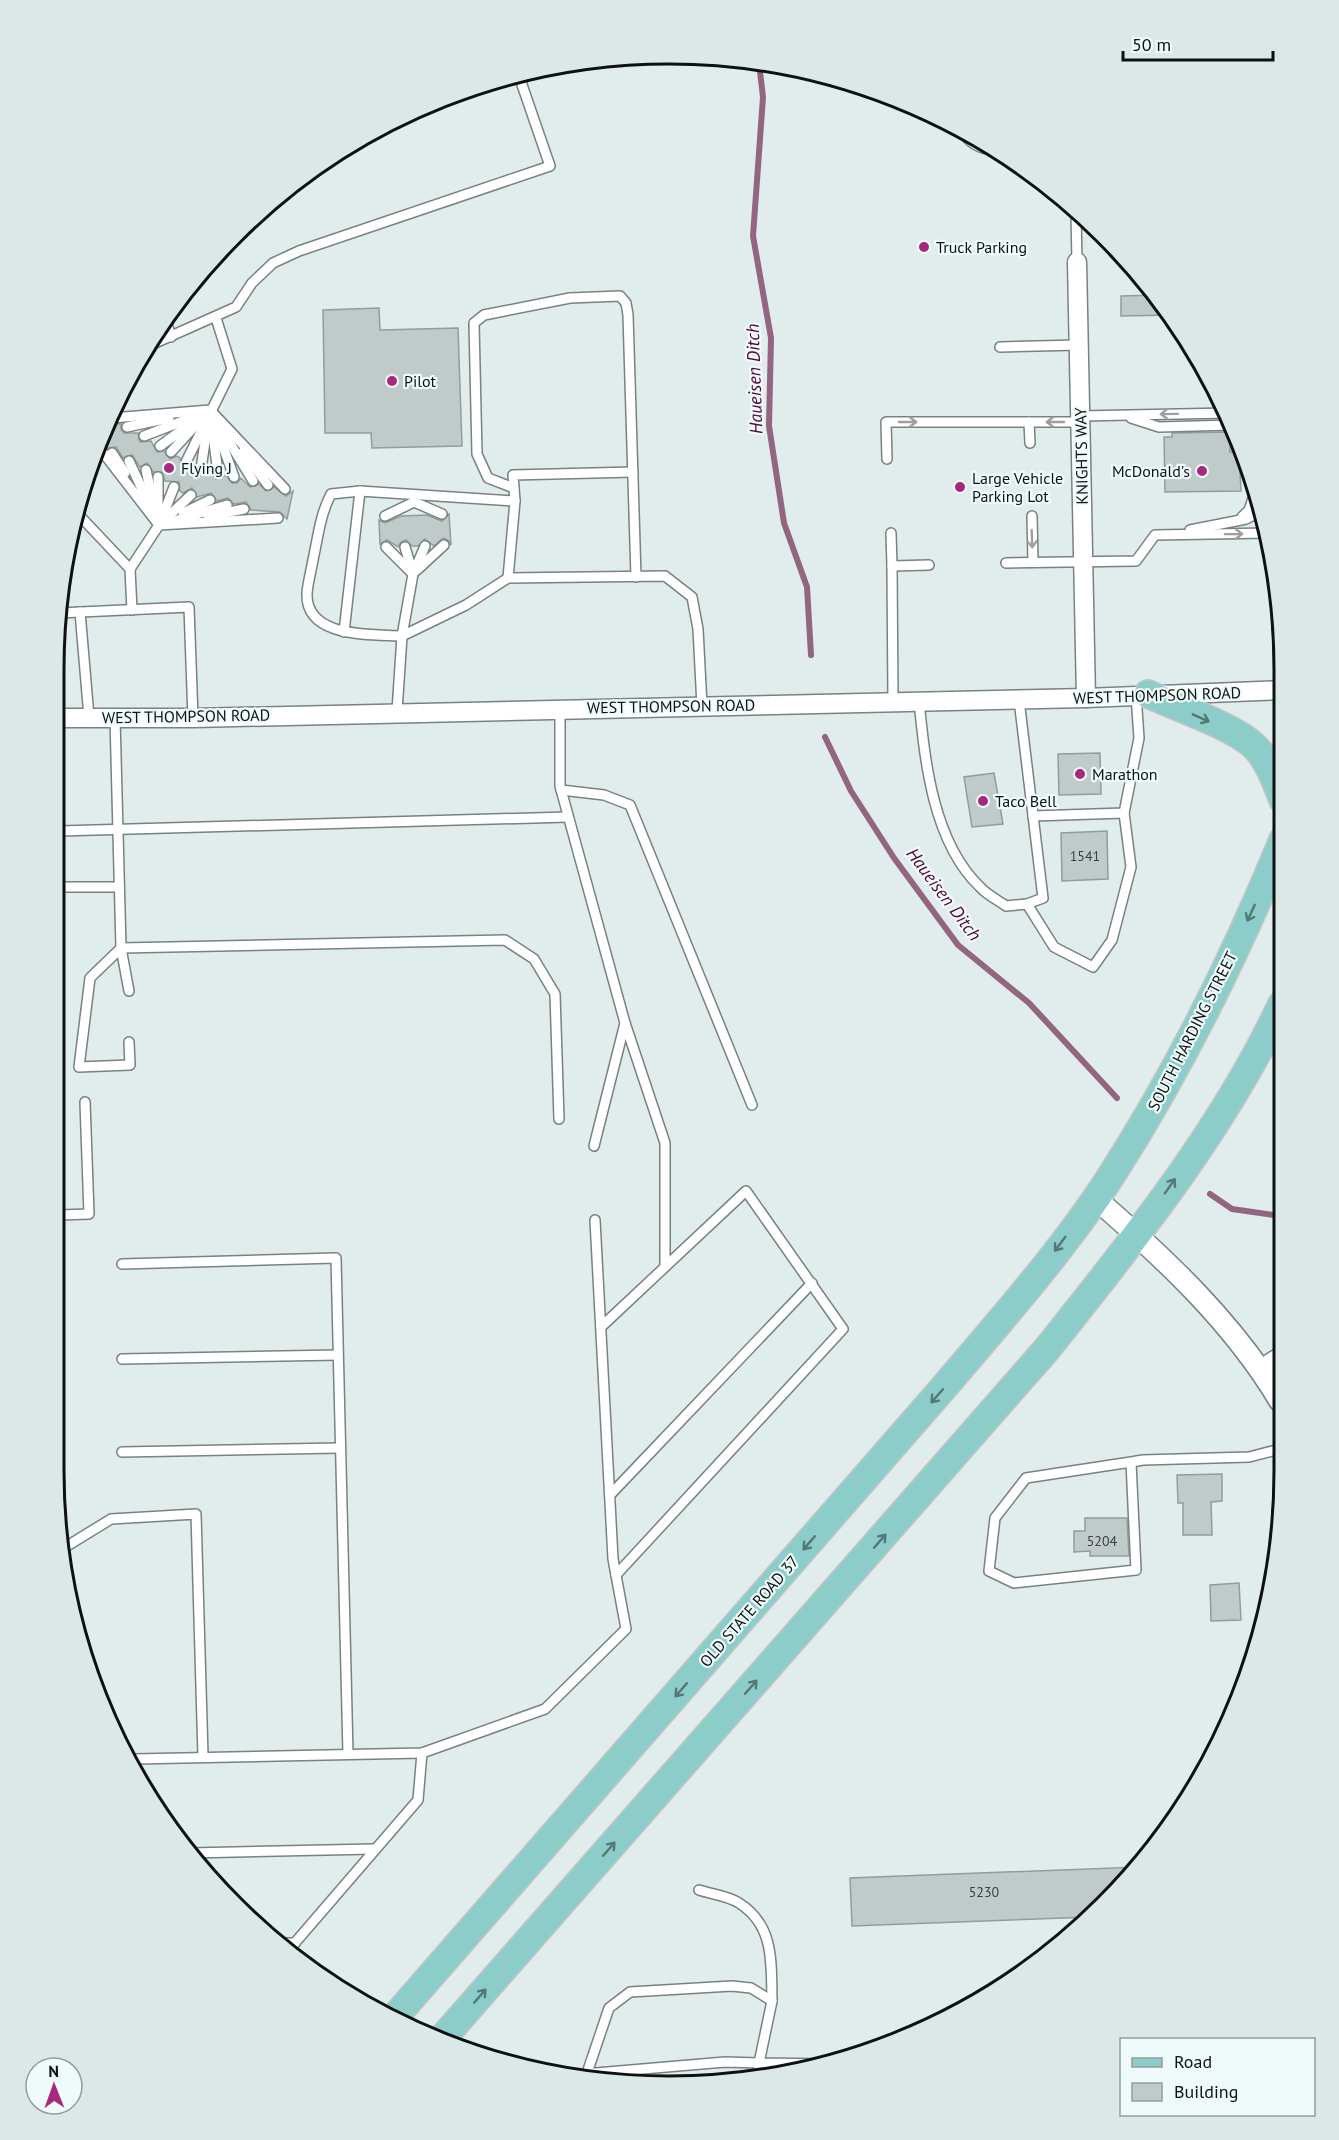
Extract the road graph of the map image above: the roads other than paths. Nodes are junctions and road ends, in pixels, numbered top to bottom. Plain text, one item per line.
1 (521, 83) edge
2 (1076, 223) edge
3 (1077, 262) joint
4 (216, 318) junction
5 (169, 329) edge
6 (171, 337) junction
7 (161, 341) edge
8 (1079, 345) junction
9 (1000, 347) dead end
10 (210, 410) junction
11 (1217, 413) edge
12 (1121, 415) junction
13 (120, 417) edge
14 (1081, 419) junction
15 (1029, 422) junction
16 (1222, 424) edge
17 (127, 427) dead end
18 (144, 436) dead end
19 (1029, 443) dead end
20 (160, 446) dead end
21 (171, 452) dead end
22 (112, 453) dead end
23 (105, 455) edge
24 (887, 459) dead end
25 (129, 461) dead end
26 (186, 462) dead end
27 (201, 469) dead end
28 (146, 470) dead end
29 (633, 472) junction
30 (218, 473) dead end
31 (158, 477) dead end
32 (234, 477) dead end
33 (253, 481) dead end
34 (268, 485) dead end
35 (174, 487) dead end
36 (514, 488) junction
37 (285, 489) dead end
38 (360, 491) junction
39 (191, 495) dead end
40 (414, 498) junction
41 (210, 500) dead end
42 (515, 501) junction
43 (1251, 503) edge
44 (227, 505) dead end
45 (244, 509) dead end
46 (262, 514) dead end
47 (442, 514) dead end
48 (425, 515) dead end
49 (1254, 515) edge
50 (385, 516) dead end
51 (403, 516) dead end
52 (1032, 516) dead end
53 (278, 518) dead end
54 (83, 520) edge
55 (1226, 524) junction
56 (159, 525) junction
57 (891, 533) dead end
58 (1259, 533) edge
59 (1155, 535) junction
60 (444, 545) dead end
61 (425, 546) dead end
62 (405, 547) dead end
63 (386, 548) dead end
64 (1083, 561) junction
65 (1033, 562) junction
66 (1006, 563) dead end
67 (929, 565) dead end
68 (892, 566) junction
69 (130, 569) junction
70 (413, 574) junction
71 (636, 577) junction
72 (508, 578) junction
73 (132, 610) junction
74 (80, 612) junction
75 (68, 613) edge
76 (344, 632) junction
77 (402, 636) junction
78 (1274, 690) edge
79 (1142, 694) junction
80 (1086, 698) junction
81 (1019, 700) junction
82 (919, 701) junction
83 (893, 702) junction
84 (702, 706) junction
85 (560, 708) junction
86 (397, 711) junction
87 (89, 717) junction
88 (64, 718) edge
89 (115, 718) junction
90 (194, 718) junction
91 (1274, 777) edge
92 (561, 790) junction
93 (1124, 813) junction
94 (1033, 816) junction
95 (568, 817) junction
96 (118, 828) junction
97 (64, 831) edge
98 (1274, 860) edge
99 (64, 887) edge
100 (119, 887) junction
101 (1028, 904) junction
102 (121, 948) junction
103 (129, 991) dead end
104 (1274, 1021) edge
105 (625, 1023) junction
106 (129, 1042) dead end
107 (85, 1102) dead end
108 (752, 1105) dead end
109 (559, 1119) dead end
110 (594, 1146) dead end
111 (1095, 1198) junction
112 (64, 1215) edge
113 (594, 1220) dead end
114 (1137, 1234) junction
115 (122, 1264) dead end
116 (665, 1266) junction
117 (812, 1283) junction
118 (600, 1327) junction
119 (338, 1355) junction
120 (122, 1359) dead end
121 (1274, 1360) edge
122 (1260, 1369) junction
123 (1274, 1391) edge
124 (340, 1448) junction
125 (1274, 1451) edge
126 (122, 1452) dead end
127 (1131, 1462) junction
128 (610, 1495) junction
129 (70, 1545) edge
130 (616, 1575) junction
131 (422, 1753) junction
132 (348, 1754) junction
133 (203, 1756) junction
134 (138, 1759) edge
135 (374, 1849) junction
136 (201, 1852) edge
137 (699, 1890) dead end
138 (295, 1943) edge
139 (772, 2001) junction
140 (400, 2012) edge
141 (448, 2033) edge
142 (759, 2063) junction
143 (790, 2063) edge
144 (759, 2068) edge
145 (587, 2069) edge
146 (610, 2072) edge

1 - 4 lane
2 - 3 lane, KNIGHTS WAY
3 - 8 street, KNIGHTS WAY
4 - 6 lane
4 - 10 lane
5 - 6 lane
6 - 7 lane
8 - 9 lane
8 - 14 street, KNIGHTS WAY
10 - 13 lane
10 - 17 lane
10 - 18 lane
10 - 20 lane
10 - 21 lane
10 - 26 lane
10 - 27 lane
10 - 30 lane
10 - 32 lane
10 - 33 lane
10 - 34 lane
10 - 37 lane
11 -> 12 lane
12 - 14 lane
12 - 16 lane
14 -> 15 lane
14 - 64 street, KNIGHTS WAY
15 - 19 lane
24 -> 15 lane
22 - 56 lane
23 - 56 lane
25 - 56 lane
28 - 56 lane
29 - 36 lane
29 - 36 lane
29 - 71 lane
31 - 56 lane
35 - 56 lane
36 - 42 lane
38 - 40 lane
38 - 76 lane
38 - 76 lane
39 - 56 lane
40 - 42 lane
40 - 47 lane
40 - 48 lane
40 - 50 lane
40 - 51 lane
41 - 56 lane
42 - 72 lane
43 - 55 lane
44 - 56 lane
45 - 56 lane
46 - 56 lane
49 - 55 lane
52 -> 65 lane
53 - 56 lane
54 - 69 lane
55 - 59 lane
56 - 69 lane
57 - 68 lane
59 -> 58 lane
59 - 64 lane
60 - 70 lane
61 - 70 lane
62 - 70 lane
63 - 70 lane
64 - 65 lane
64 - 80 street, KNIGHTS WAY
65 - 66 lane
67 - 68 lane
68 - 83 lane
69 - 73 lane
70 - 77 lane
71 - 72 lane
71 - 84 lane
72 - 77 lane
73 - 74 lane
73 - 90 lane
74 - 75 lane
74 - 87 lane
76 - 77 lane
77 - 86 lane
78 - 79 street, WEST THOMPSON ROAD
79 - 80 street, WEST THOMPSON ROAD
79 -> 91 main road
79 - 93 lane
80 - 81 street, WEST THOMPSON ROAD
81 - 82 street, WEST THOMPSON ROAD
81 - 94 lane
82 - 83 street, WEST THOMPSON ROAD
82 - 101 lane
83 - 84 street, WEST THOMPSON ROAD
84 - 85 street, WEST THOMPSON ROAD
85 - 86 street, WEST THOMPSON ROAD
85 - 92 lane
86 - 90 street, WEST THOMPSON ROAD
87 - 88 street, WEST THOMPSON ROAD
87 - 89 street, WEST THOMPSON ROAD
89 - 90 street, WEST THOMPSON ROAD
89 - 96 lane
92 - 95 lane
92 - 108 lane
93 - 94 lane
93 - 101 lane
94 - 101 lane
95 - 96 lane
95 - 105 lane
96 - 97 lane
96 - 100 lane
98 -> 111 main road, SOUTH HARDING STREET
99 - 100 lane
100 - 102 lane
102 - 103 lane
102 - 106 lane
102 - 109 lane
114 -> 104 main road
105 - 110 lane
105 - 116 lane
107 - 112 lane
111 - 114 street
111 -> 140 main road, OLD STATE ROAD 37
113 - 118 lane
114 - 122 street
141 -> 114 main road
115 - 119 lane
116 - 117 lane
116 - 118 lane
117 - 128 lane
117 - 130 lane
118 - 128 lane
119 - 120 lane
119 - 124 lane
121 - 122 street
122 - 123 street
124 - 126 lane
124 - 132 lane
125 - 127 lane
127 - 127 lane
128 - 130 lane
129 - 133 lane
130 - 131 lane
131 - 132 lane
131 - 135 lane
132 - 133 lane
133 - 134 lane
135 - 136 lane
135 - 138 lane
137 - 139 lane
139 - 142 lane
139 - 145 lane
142 - 143 lane
142 - 144 lane
142 - 146 lane

